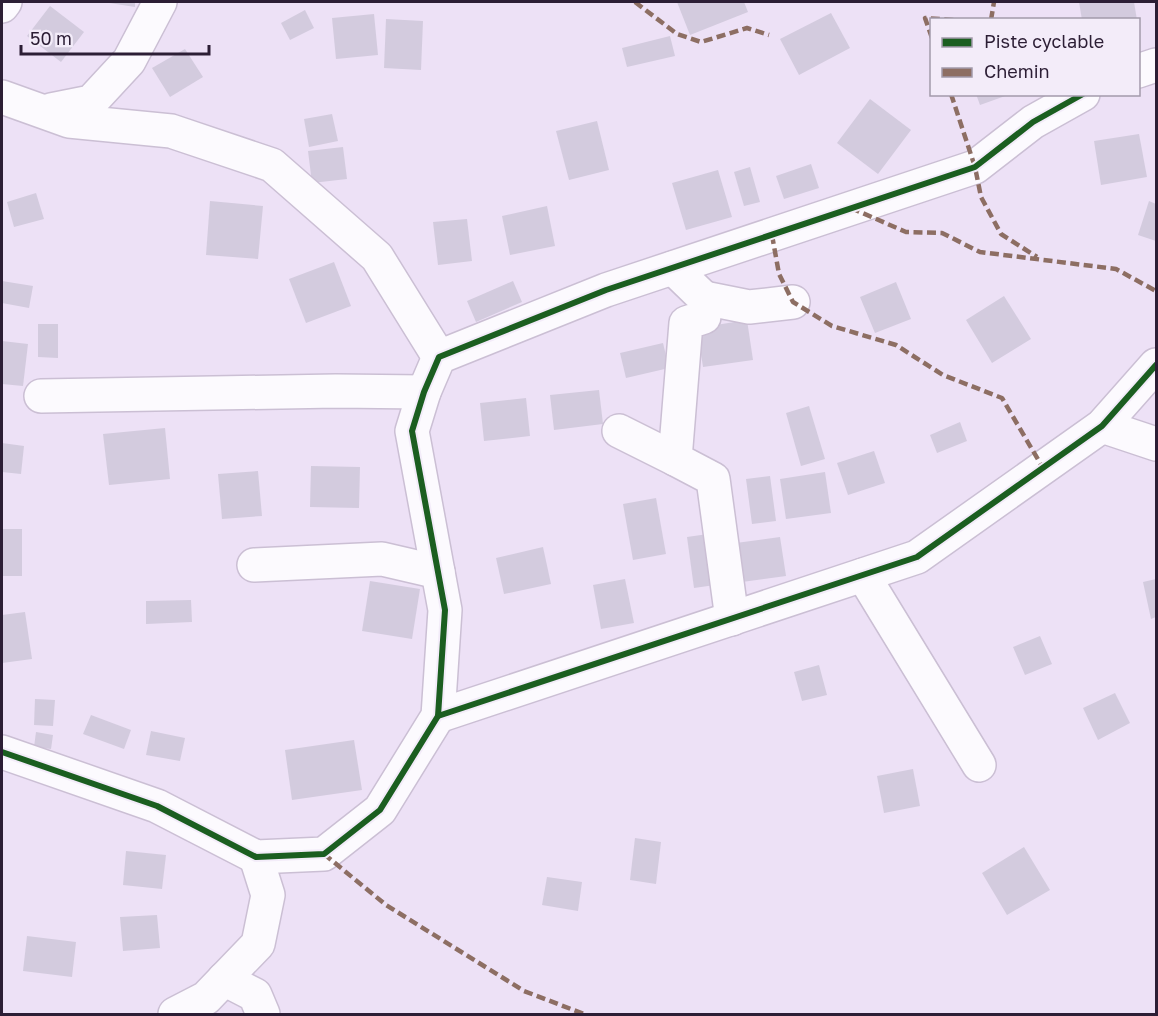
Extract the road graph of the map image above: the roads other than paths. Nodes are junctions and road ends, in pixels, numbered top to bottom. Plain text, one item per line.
1 (5, 2) edge
2 (160, 2) edge
3 (2, 6) edge
4 (1156, 66) edge
5 (1140, 70) edge
6 (1079, 96) edge
7 (2, 97) edge
8 (43, 112) junction
9 (674, 268) junction
10 (704, 298) junction
11 (793, 302) dead end
12 (439, 357) junction
13 (1156, 365) edge
14 (424, 392) junction
15 (41, 396) dead end
16 (1102, 426) junction
17 (619, 431) dead end
18 (1156, 444) edge
19 (675, 459) junction
20 (254, 565) dead end
21 (438, 572) junction
22 (863, 575) junction
23 (732, 619) junction
24 (438, 716) junction
25 (2, 752) edge
26 (979, 765) dead end
27 (256, 857) junction
28 (224, 979) junction
29 (175, 1014) edge
30 (263, 1014) edge

1 - 3 street
2 - 8 street
4 - 5 street
6 - 9 street
7 - 8 street
8 - 12 street
9 - 10 street
9 - 12 street
10 - 11 street
10 - 19 street
12 - 14 street
13 - 16 street
14 - 15 street
14 - 21 street
16 - 18 street
16 - 22 street
17 - 19 street
19 - 23 street
20 - 21 street
21 - 24 street
22 - 23 street
22 - 26 street
23 - 24 street
24 - 27 street
25 - 27 street
27 - 28 street
28 - 29 street
28 - 30 street

